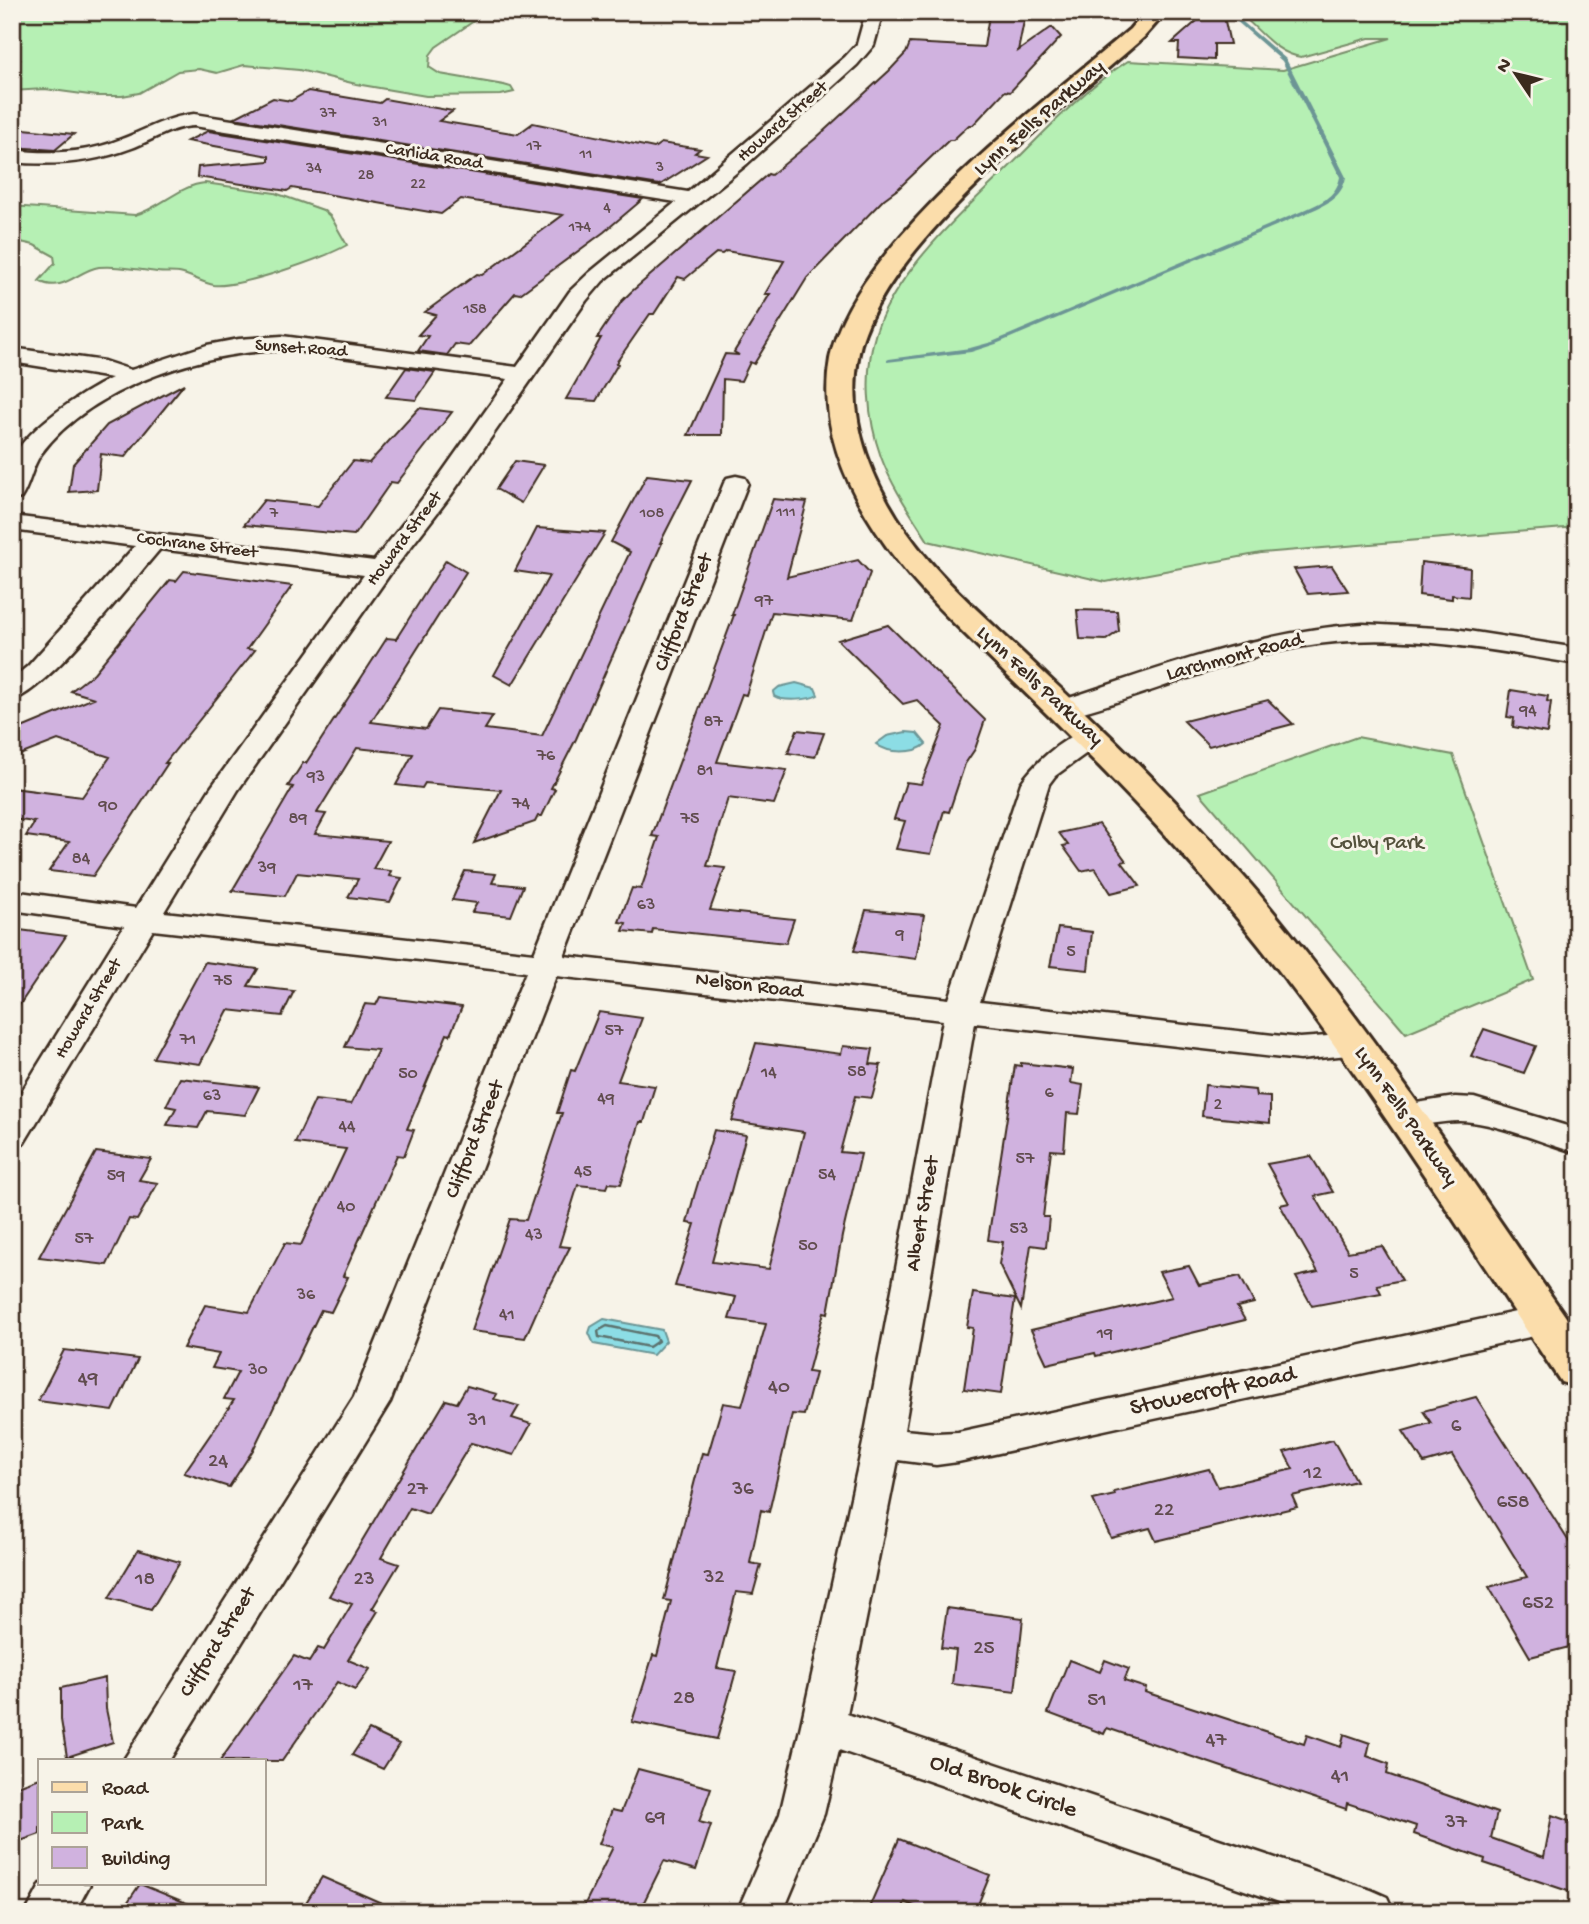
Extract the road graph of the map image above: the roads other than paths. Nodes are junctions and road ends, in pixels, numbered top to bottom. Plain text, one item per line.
1 (875, 12) edge
2 (1156, 12) edge
3 (12, 156) edge
4 (693, 198) junction
5 (12, 355) edge
6 (521, 374) junction
7 (134, 378) junction
8 (736, 483) dead end
9 (12, 493) edge
10 (12, 523) edge
11 (155, 540) junction
12 (381, 569) junction
13 (1577, 656) edge
14 (12, 692) edge
15 (1078, 722) junction
16 (12, 900) edge
17 (143, 919) junction
18 (546, 964) junction
19 (961, 1011) junction
20 (1355, 1045) junction
21 (1403, 1115) junction
22 (12, 1135) edge
23 (1577, 1141) edge
24 (1543, 1320) junction
25 (1577, 1369) edge
26 (882, 1443) junction
27 (823, 1725) junction
28 (146, 1759) edge
29 (66, 1885) edge
30 (49, 1912) edge
31 (760, 1912) edge
32 (1371, 1912) edge

1 - 4 street, Howard Street
2 - 15 main road, Lynn Fells Parkway
3 - 4 street, Carlida Road
4 - 6 street, Howard Street
5 - 7 street
6 - 7 street, Sunset Road
6 - 12 street, Howard Street
7 - 9 street, Sunset Road
8 - 18 street, Clifford Street
10 - 11 street, Cochrane Street
11 - 12 street, Cochrane Street
11 - 14 street
12 - 17 street, Howard Street
13 - 15 street, Larchmont Road
15 - 19 street, Albert Street
15 - 20 main road, Lynn Fells Parkway
16 - 17 street, Nelson Road
17 - 18 street, Nelson Road
17 - 22 street, Howard Street
18 - 19 street, Nelson Road
18 - 28 street, Clifford Street
19 - 20 street, Nelson Road
19 - 26 street, Albert Street
20 - 21 main road, Lynn Fells Parkway
21 - 23 street
21 - 24 main road, Lynn Fells Parkway
24 - 25 main road, Lynn Fells Parkway
24 - 26 street, Stowecroft Road
26 - 27 street, Albert Street
27 - 31 street
27 - 32 street, Old Brook Circle
29 - 30 street

